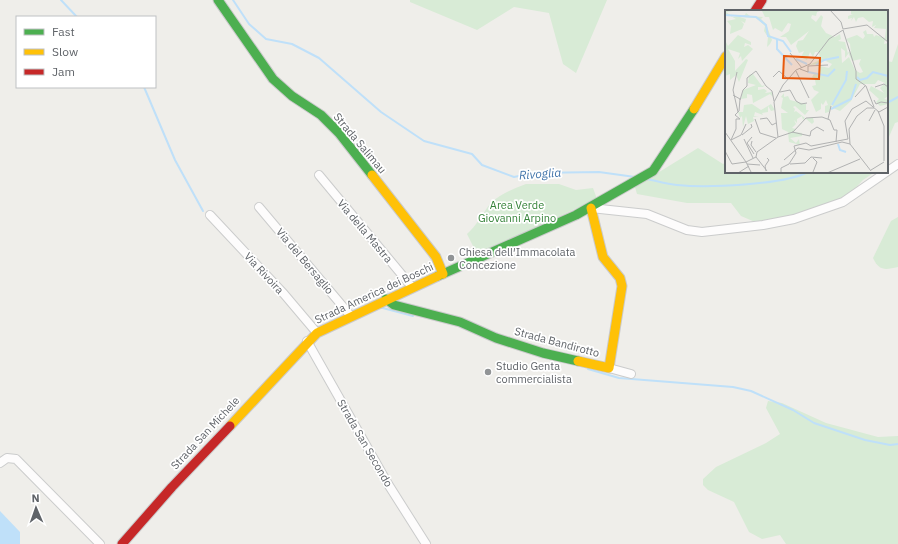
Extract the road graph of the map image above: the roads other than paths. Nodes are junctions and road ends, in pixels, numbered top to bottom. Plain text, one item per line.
1 (218, 0) edge
2 (762, 0) edge
3 (756, 10) edge
4 (725, 58) edge
5 (898, 164) edge
6 (888, 171) edge
7 (885, 173) edge
8 (319, 175) dead end
9 (260, 207) dead end
10 (591, 208) junction
11 (210, 215) dead end
12 (443, 274) junction
13 (412, 287) junction
14 (386, 299) junction
15 (350, 315) junction
16 (316, 333) junction
17 (307, 341) junction
18 (609, 368) junction
19 (631, 374) dead end
20 (0, 462) edge
21 (100, 544) edge
22 (122, 544) edge
23 (426, 544) edge

1 - 12 street, Strada Salimau
2 - 3 street
4 - 10 street, Strada America dei Boschi
5 - 6 street
7 - 10 street
8 - 13 street, Via della Mastra
9 - 15 street, Via del Bersaglio
10 - 12 street, Strada America dei Boschi
10 - 18 street, Strada Bandirotto
11 - 16 street, Via Rivoira
12 - 13 street, Strada America dei Boschi
13 - 14 street, Strada America dei Boschi
14 - 15 street, Strada America dei Boschi
14 - 18 street, Strada Bandirotto
15 - 16 street, Strada America dei Boschi
16 - 17 street, Strada America dei Boschi
17 - 22 street, Strada San Michele
17 - 23 street, Strada San Secondo
18 - 19 street
20 - 21 street

